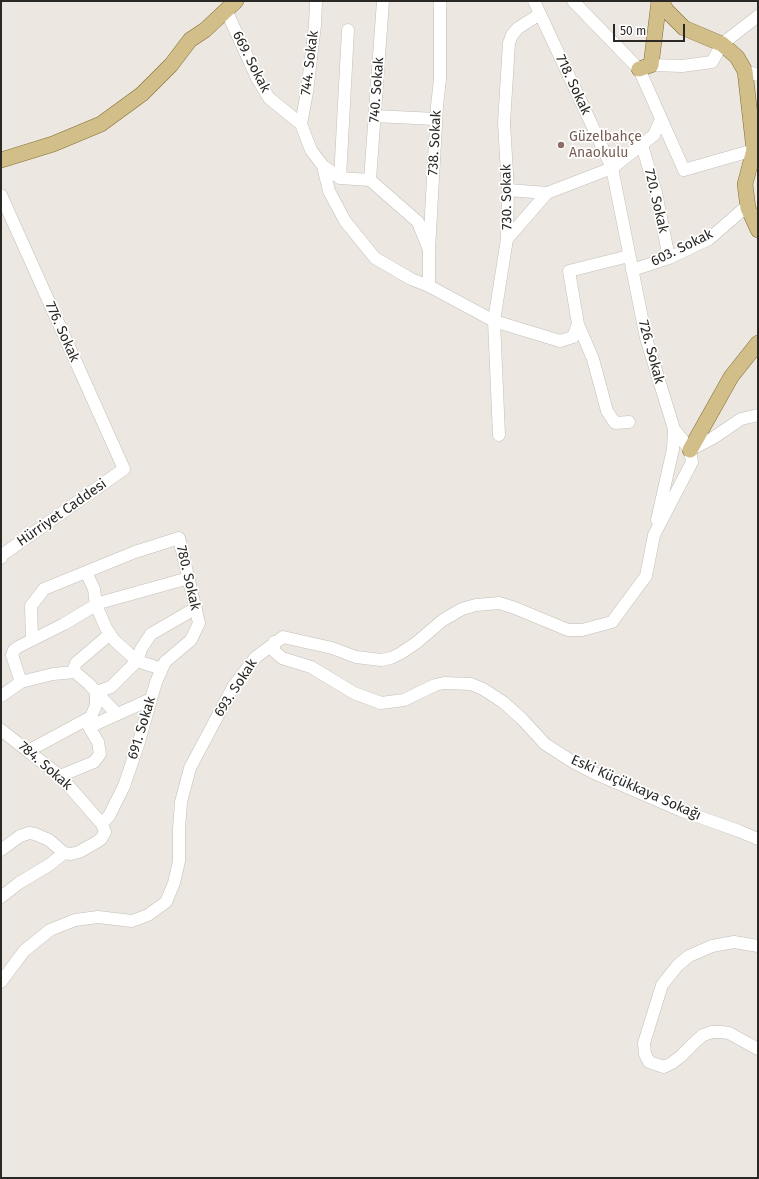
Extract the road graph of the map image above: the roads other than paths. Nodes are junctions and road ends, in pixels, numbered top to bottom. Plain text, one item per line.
1 (316, 1) edge
2 (384, 1) edge
3 (440, 1) edge
4 (534, 1) edge
5 (573, 1) edge
6 (660, 1) edge
7 (231, 6) edge
8 (540, 14) junction
9 (758, 16) edge
10 (348, 30) dead end
11 (722, 44) junction
12 (645, 67) junction
13 (754, 72) edge
14 (375, 116) junction
15 (436, 119) junction
16 (661, 119) junction
17 (301, 124) junction
18 (642, 145) junction
19 (755, 155) edge
20 (1, 160) edge
21 (323, 166) junction
22 (612, 168) junction
23 (340, 178) junction
24 (370, 180) junction
25 (508, 190) junction
26 (547, 193) junction
27 (1, 195) edge
28 (747, 206) junction
29 (758, 230) edge
30 (507, 240) junction
31 (429, 250) junction
32 (629, 256) junction
33 (669, 258) junction
34 (632, 270) junction
35 (429, 286) junction
36 (494, 321) junction
37 (578, 324) junction
38 (758, 343) edge
39 (758, 415) edge
40 (629, 422) dead end
41 (674, 429) junction
42 (499, 434) dead end
43 (690, 450) junction
44 (124, 469) joint
45 (654, 535) junction
46 (1, 555) edge
47 (86, 572) junction
48 (188, 578) junction
49 (96, 605) junction
50 (196, 608) junction
51 (110, 634) junction
52 (32, 639) junction
53 (191, 640) joint
54 (274, 642) junction
55 (136, 661) junction
56 (162, 669) junction
57 (75, 672) junction
58 (21, 682) junction
59 (96, 692) junction
60 (1, 696) edge
61 (151, 699) junction
62 (117, 714) junction
63 (90, 722) junction
64 (1, 730) edge
65 (28, 751) junction
66 (60, 776) junction
67 (102, 824) junction
68 (758, 839) edge
69 (1, 850) edge
70 (64, 853) junction
71 (1, 897) edge
72 (758, 946) edge
73 (1, 982) edge
74 (758, 1049) edge

1 - 17 street, 744. Sokak
2 - 14 street, 740. Sokak
3 - 15 street, 738. Sokak
4 - 8 street, 718. Sokak
5 - 12 street
6 - 11 main road
6 - 12 main road
7 - 17 street, 669. Sokak
7 - 20 main road
8 - 22 street, 718. Sokak
8 - 25 street, 730. Sokak
9 - 11 street
10 - 23 street
11 - 12 street
11 - 13 main road
12 - 16 street
13 - 19 main road
14 - 15 street
14 - 24 street, 740. Sokak
15 - 31 street, 738. Sokak
16 - 18 street
16 - 19 street
17 - 21 street
18 - 22 street
18 - 33 street, 720. Sokak
19 - 28 main road
21 - 23 street
21 - 35 street
22 - 26 street
22 - 32 street, 726. Sokak
23 - 24 street
24 - 31 street
25 - 26 street
25 - 30 street, 730. Sokak
26 - 30 street
27 - 44 street, 776. Sokak
28 - 29 main road
28 - 33 street, 603. Sokak
30 - 36 street, 730. Sokak
31 - 35 street, 738. Sokak
32 - 34 street, 726. Sokak
32 - 37 street
33 - 34 street, 603. Sokak
34 - 41 street, 726. Sokak
35 - 36 street
36 - 37 street
36 - 42 street, 730. Sokak
37 - 40 street
38 - 43 main road
39 - 43 street
41 - 43 street
41 - 45 street, 726. Sokak
43 - 45 street
44 - 46 street, Hürriyet Caddesi
45 - 54 street, 726. Sokak
47 - 48 street, 780. Sokak
47 - 49 street
47 - 52 street
48 - 49 street
48 - 50 street, 780. Sokak
49 - 51 street
49 - 52 street
50 - 53 street, 780. Sokak
50 - 55 street
51 - 55 street
51 - 57 street
52 - 58 street
53 - 56 street, 691. Sokak
54 - 68 street, Eski Küçükkaya Sokağı
54 - 73 street, 693. Sokak
55 - 56 street
55 - 59 street
56 - 61 street, 691. Sokak
57 - 58 street
57 - 59 street
58 - 60 street
59 - 62 street
59 - 63 street
61 - 62 street
61 - 67 street, 691. Sokak
62 - 63 street
63 - 65 street
63 - 66 street
64 - 65 street, 784. Sokak
65 - 66 street, 784. Sokak
66 - 67 street, 784. Sokak
67 - 70 street
69 - 70 street
70 - 71 street
72 - 74 street

